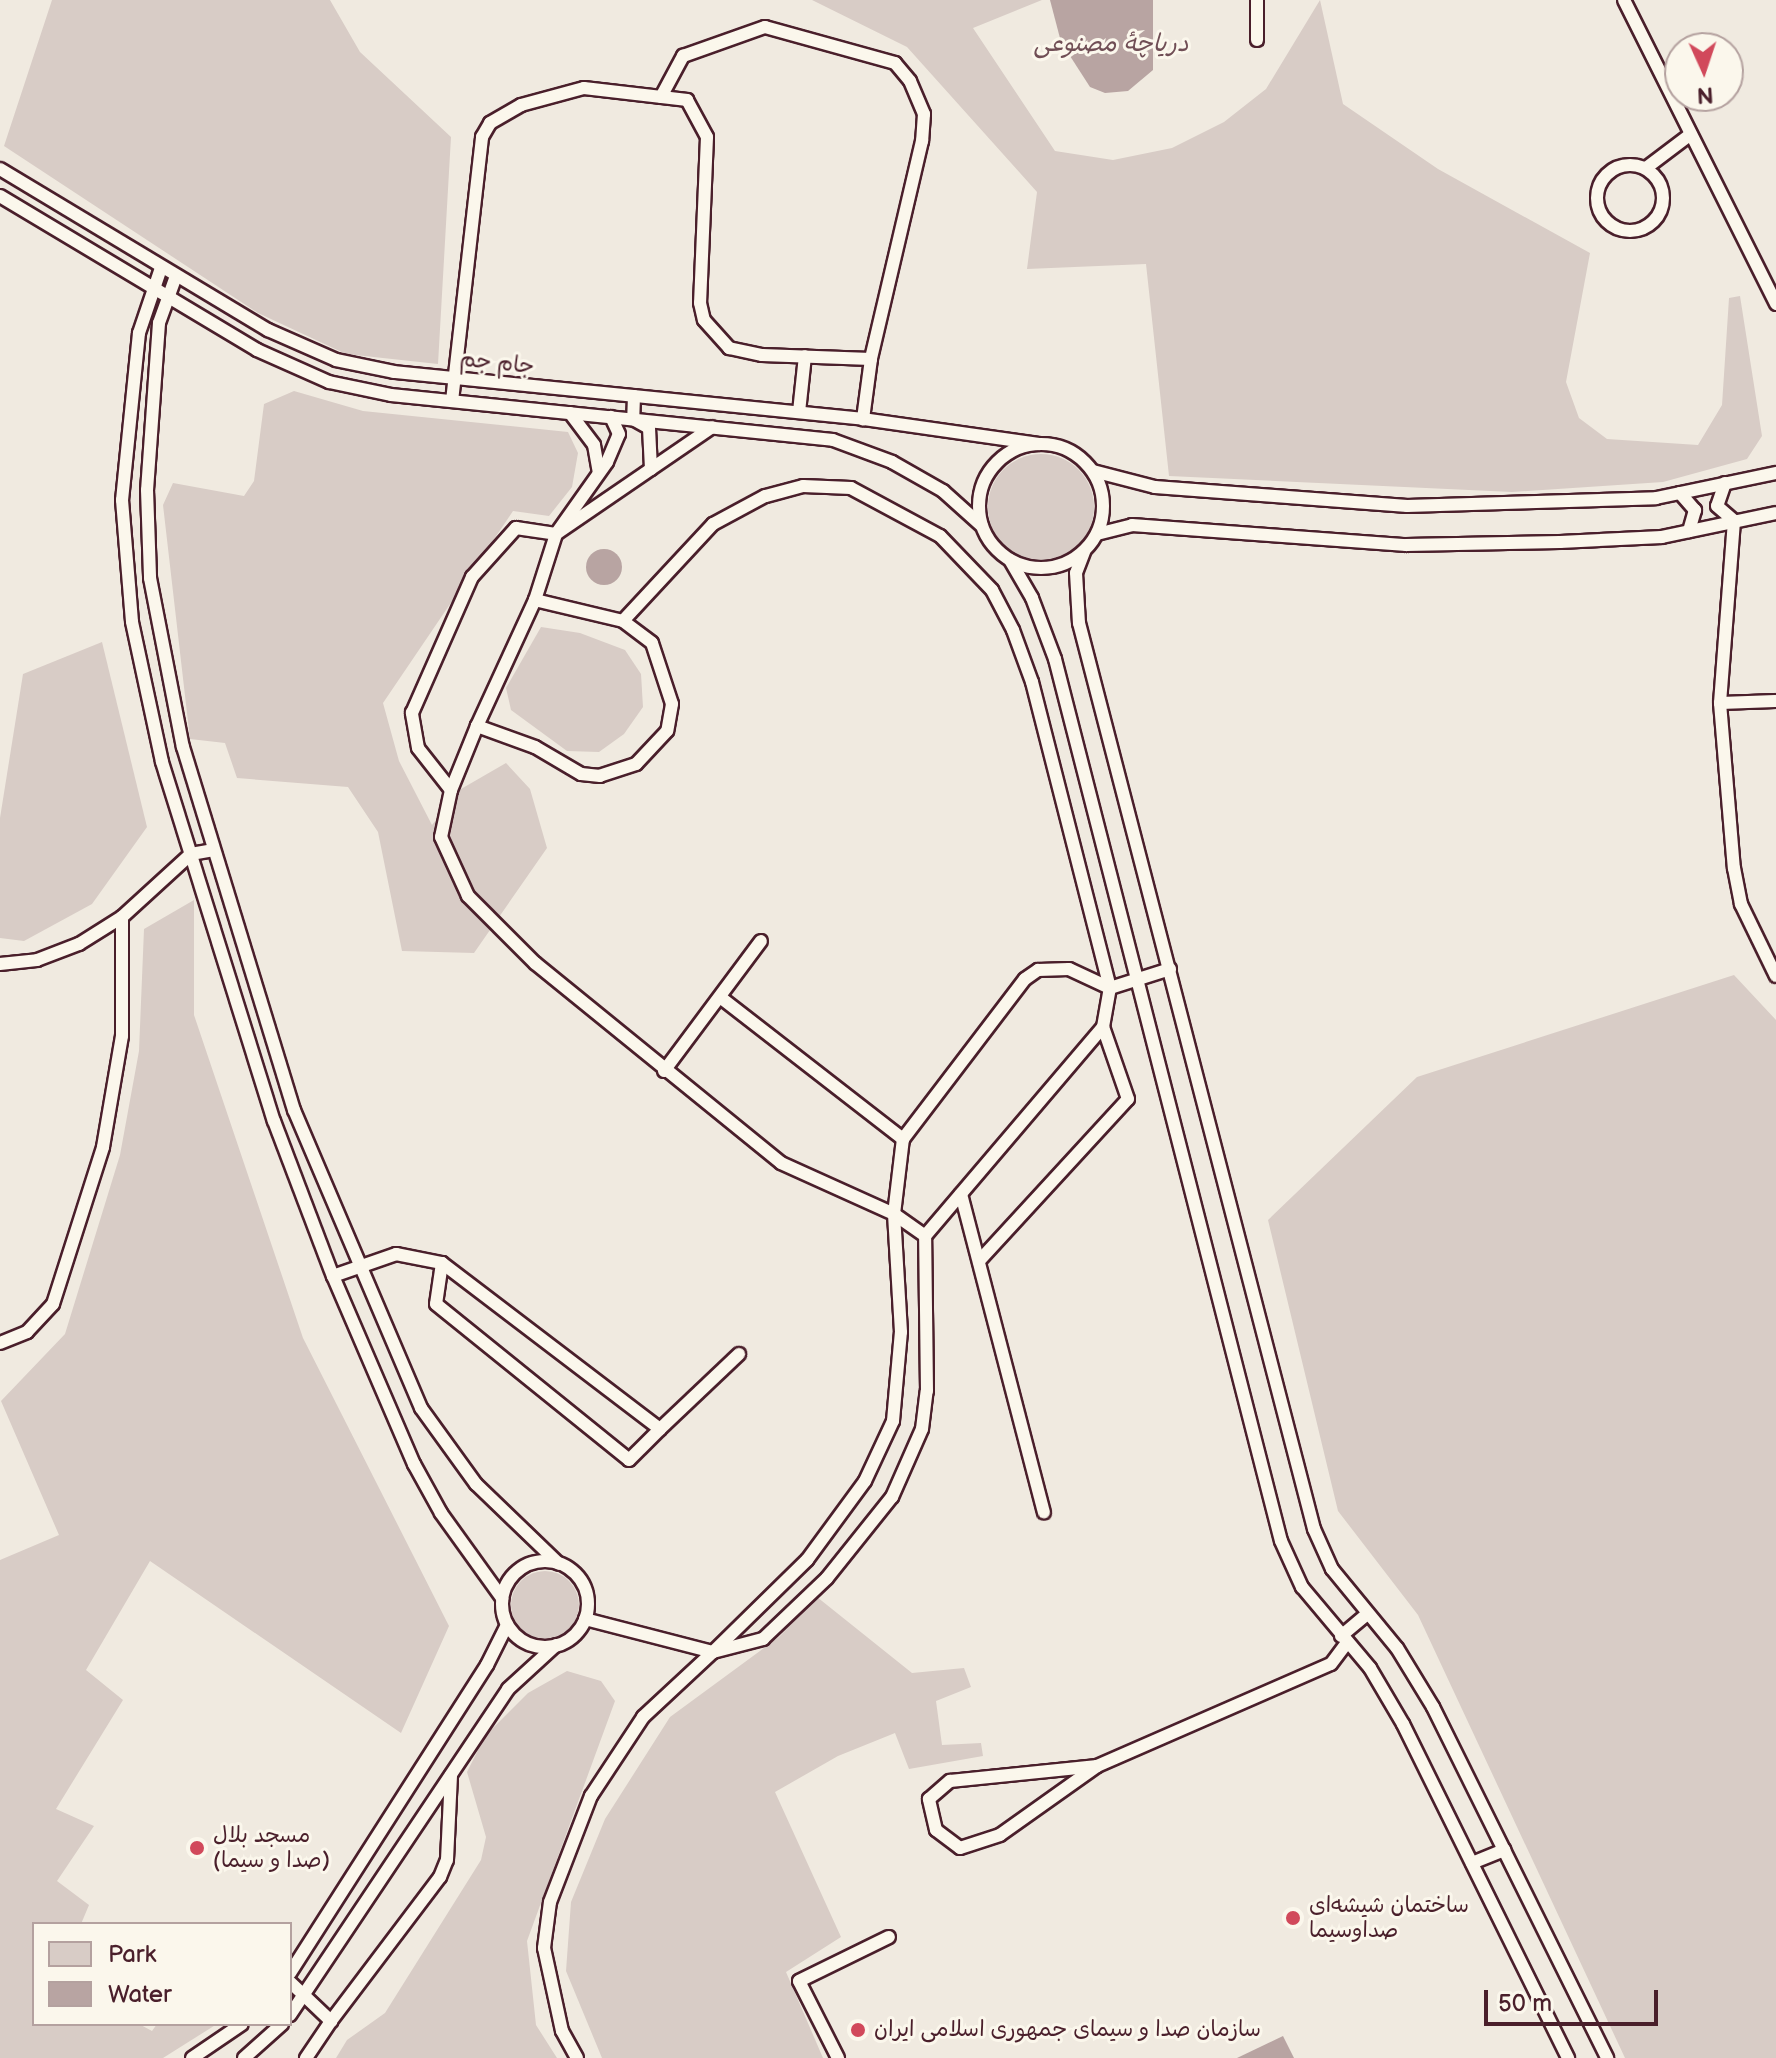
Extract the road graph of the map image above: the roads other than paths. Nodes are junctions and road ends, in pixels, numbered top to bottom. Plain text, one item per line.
1 (1257, 0) edge
2 (1624, 0) edge
3 (1257, 40) dead end
4 (661, 97) junction
5 (1691, 134) junction
6 (1646, 168) junction
7 (0, 169) edge
8 (0, 196) edge
9 (161, 268) junction
10 (176, 276) junction
11 (152, 286) junction
12 (165, 295) junction
13 (1776, 304) edge
14 (805, 356) junction
15 (871, 359) junction
16 (454, 379) junction
17 (634, 396) junction
18 (452, 401) junction
19 (799, 412) junction
20 (570, 413) junction
21 (611, 417) junction
22 (633, 419) junction
23 (863, 419) junction
24 (712, 427) junction
25 (1038, 444) junction
26 (651, 469) junction
27 (1093, 471) junction
28 (599, 473) junction
29 (1776, 473) edge
30 (1725, 483) junction
31 (122, 487) junction
32 (147, 490) junction
33 (1680, 493) junction
34 (1776, 513) edge
35 (1734, 521) junction
36 (982, 526) junction
37 (1689, 531) junction
38 (556, 534) junction
39 (1097, 534) junction
40 (1084, 552) junction
41 (1010, 560) junction
42 (535, 600) junction
43 (623, 621) junction
44 (1776, 701) edge
45 (1720, 703) junction
46 (477, 726) junction
47 (451, 790) junction
48 (214, 850) junction
49 (191, 854) junction
50 (122, 917) junction
51 (761, 941) dead end
52 (0, 964) edge
53 (1170, 969) junction
54 (1776, 976) edge
55 (1136, 978) junction
56 (1110, 988) junction
57 (720, 997) junction
58 (1103, 1027) junction
59 (664, 1071) junction
60 (903, 1139) junction
61 (961, 1194) junction
62 (894, 1214) junction
63 (925, 1236) junction
64 (979, 1261) junction
65 (442, 1263) junction
66 (358, 1266) junction
67 (333, 1276) junction
68 (0, 1343) edge
69 (739, 1354) dead end
70 (660, 1429) junction
71 (1044, 1512) dead end
72 (807, 1560) junction
73 (559, 1564) junction
74 (827, 1578) junction
75 (502, 1598) junction
76 (1367, 1614) junction
77 (585, 1619) junction
78 (507, 1625) junction
79 (1344, 1639) junction
80 (556, 1645) junction
81 (713, 1652) junction
82 (1097, 1766) junction
83 (451, 1773) junction
84 (403, 1796) junction
85 (425, 1814) junction
86 (1504, 1850) junction
87 (1472, 1863) junction
88 (889, 1937) dead end
89 (292, 1970) edge
90 (292, 1983) edge
91 (307, 1993) junction
92 (292, 2012) edge
93 (331, 2021) junction
94 (239, 2026) edge
95 (280, 2026) edge
96 (192, 2058) edge
97 (244, 2058) edge
98 (306, 2058) edge
99 (577, 2058) edge
100 (838, 2058) edge
101 (1568, 2058) edge
102 (1607, 2058) edge

1 - 3 lane
2 - 5 lane
4 - 14 lane
4 - 15 lane
4 - 16 lane
5 - 6 lane
5 - 13 lane
6 - 6 lane
7 - 9 lane, جام جم
8 - 11 lane, جام جم
9 - 10 lane, جام جم
9 - 11 lane
10 - 12 lane
10 - 16 lane, جام جم
11 - 12 lane, جام جم
11 - 31 lane
12 - 18 lane, جام جم
12 - 32 lane
14 - 15 lane
14 - 19 lane
15 - 23 lane
16 - 17 lane, جام جم
16 - 18 lane
17 - 19 lane, جام جم
17 - 22 lane
18 - 20 lane, جام جم
19 - 23 lane, جام جم
20 - 21 lane, جام جم
20 - 28 lane
21 - 22 lane, جام جم
21 - 28 lane
22 - 24 lane, جام جم
22 - 26 lane
23 - 25 lane, جام جم
24 - 26 lane
24 - 36 lane, جام جم
25 - 27 lane
25 - 36 lane
26 - 38 lane
27 - 33 lane
27 - 39 lane
28 - 38 lane
29 - 30 lane
30 - 33 lane
30 - 35 lane
31 - 32 lane
31 - 49 lane
32 - 48 lane
33 - 37 lane
34 - 35 lane
35 - 37 lane
35 - 45 lane
36 - 41 lane
37 - 39 lane
38 - 42 lane
38 - 47 lane
39 - 40 lane
40 - 41 lane
40 - 53 lane
41 - 55 lane
42 - 43 lane
42 - 46 lane
43 - 46 lane
43 - 56 lane
44 - 45 lane
45 - 54 lane
46 - 47 lane
47 - 59 lane
48 - 49 lane
48 - 66 lane
49 - 50 lane
49 - 67 lane
50 - 52 lane
50 - 68 lane
51 - 57 lane
53 - 55 lane
53 - 76 lane
55 - 56 lane
55 - 79 lane
56 - 58 lane
56 - 60 lane
57 - 59 lane
57 - 60 lane
58 - 61 lane
58 - 64 lane
59 - 62 lane
60 - 62 lane
61 - 63 lane
61 - 64 lane
62 - 63 lane
62 - 72 lane
63 - 74 lane
64 - 71 lane
65 - 66 lane
65 - 70 lane
65 - 70 lane
66 - 67 lane
66 - 73 lane
67 - 75 lane
69 - 70 lane
72 - 74 lane
72 - 81 lane
73 - 75 lane
73 - 77 lane
74 - 81 lane
75 - 78 lane
76 - 79 lane
76 - 86 lane
77 - 80 lane
77 - 81 lane
78 - 80 lane
78 - 84 lane
79 - 82 lane
79 - 87 lane
80 - 83 lane
81 - 99 lane
82 - 82 lane
83 - 85 lane
83 - 93 lane
84 - 85 lane
84 - 89 lane
85 - 91 lane
86 - 87 lane
86 - 102 lane
87 - 101 lane
88 - 100 lane
90 - 91 lane
91 - 92 lane
91 - 93 lane
93 - 98 lane
94 - 96 lane
95 - 97 lane

